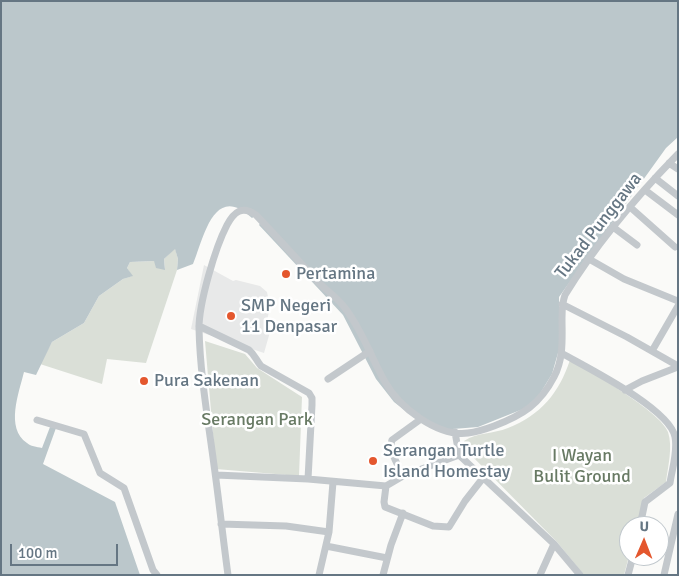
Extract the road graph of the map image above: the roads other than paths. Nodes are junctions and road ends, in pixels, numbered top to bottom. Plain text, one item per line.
1 (678, 154) edge
2 (669, 163) junction
3 (678, 170) edge
4 (655, 178) junction
5 (645, 190) junction
6 (678, 196) edge
7 (630, 207) junction
8 (678, 215) edge
9 (613, 227) junction
10 (637, 245) dead end
11 (676, 246) dead end
12 (589, 259) junction
13 (678, 301) edge
14 (562, 304) junction
15 (678, 306) edge
16 (199, 326) junction
17 (652, 351) junction
18 (370, 352) junction
19 (562, 354) junction
20 (678, 367) edge
21 (328, 379) dead end
22 (625, 390) junction
23 (421, 419) junction
24 (37, 420) dead end
25 (455, 432) junction
26 (677, 444) edge
27 (459, 454) junction
28 (216, 475) junction
29 (404, 476) junction
30 (483, 478) junction
31 (308, 479) junction
32 (332, 482) junction
33 (386, 486) junction
34 (403, 513) junction
35 (678, 514) edge
36 (642, 516) edge
37 (221, 524) junction
38 (329, 532) junction
39 (554, 544) junction
40 (326, 546) junction
41 (387, 558) junction
42 (157, 575) edge
43 (228, 575) edge
44 (319, 575) edge
45 (382, 575) edge
46 (540, 575) edge
47 (580, 575) edge
48 (664, 575) edge

1 - 2 street, Tukad Punggawa
2 - 3 street
2 - 4 street, Tukad Punggawa
4 - 5 street, Tukad Punggawa
4 - 6 street
5 - 7 street, Tukad Punggawa
5 - 8 street
7 - 9 street, Tukad Punggawa
7 - 11 street
9 - 10 street
9 - 12 street, Tukad Punggawa
12 - 13 street
12 - 14 street, Tukad Punggawa
14 - 17 street
14 - 19 street, Tukad Punggawa
15 - 17 street
16 - 18 street, Tukad Punggawa
16 - 28 street, Tukad Punggawa
16 - 31 street
17 - 20 street
18 - 21 street
18 - 23 street, Tukad Punggawa
19 - 22 street
19 - 25 street, Tukad Punggawa
20 - 22 street
22 - 26 street
23 - 25 street, Tukad Punggawa
23 - 29 street
24 - 42 street
25 - 27 street
26 - 36 street
27 - 29 street
27 - 30 street
28 - 31 street
28 - 37 street, Tukad Punggawa
29 - 33 street
30 - 34 street
30 - 39 street
31 - 32 street
32 - 33 street
32 - 38 street
33 - 34 street
34 - 41 street
35 - 48 street
37 - 38 street
37 - 43 street, Tukad Punggawa
38 - 40 street
39 - 46 street
39 - 47 street
40 - 41 street
40 - 44 street
41 - 45 street

